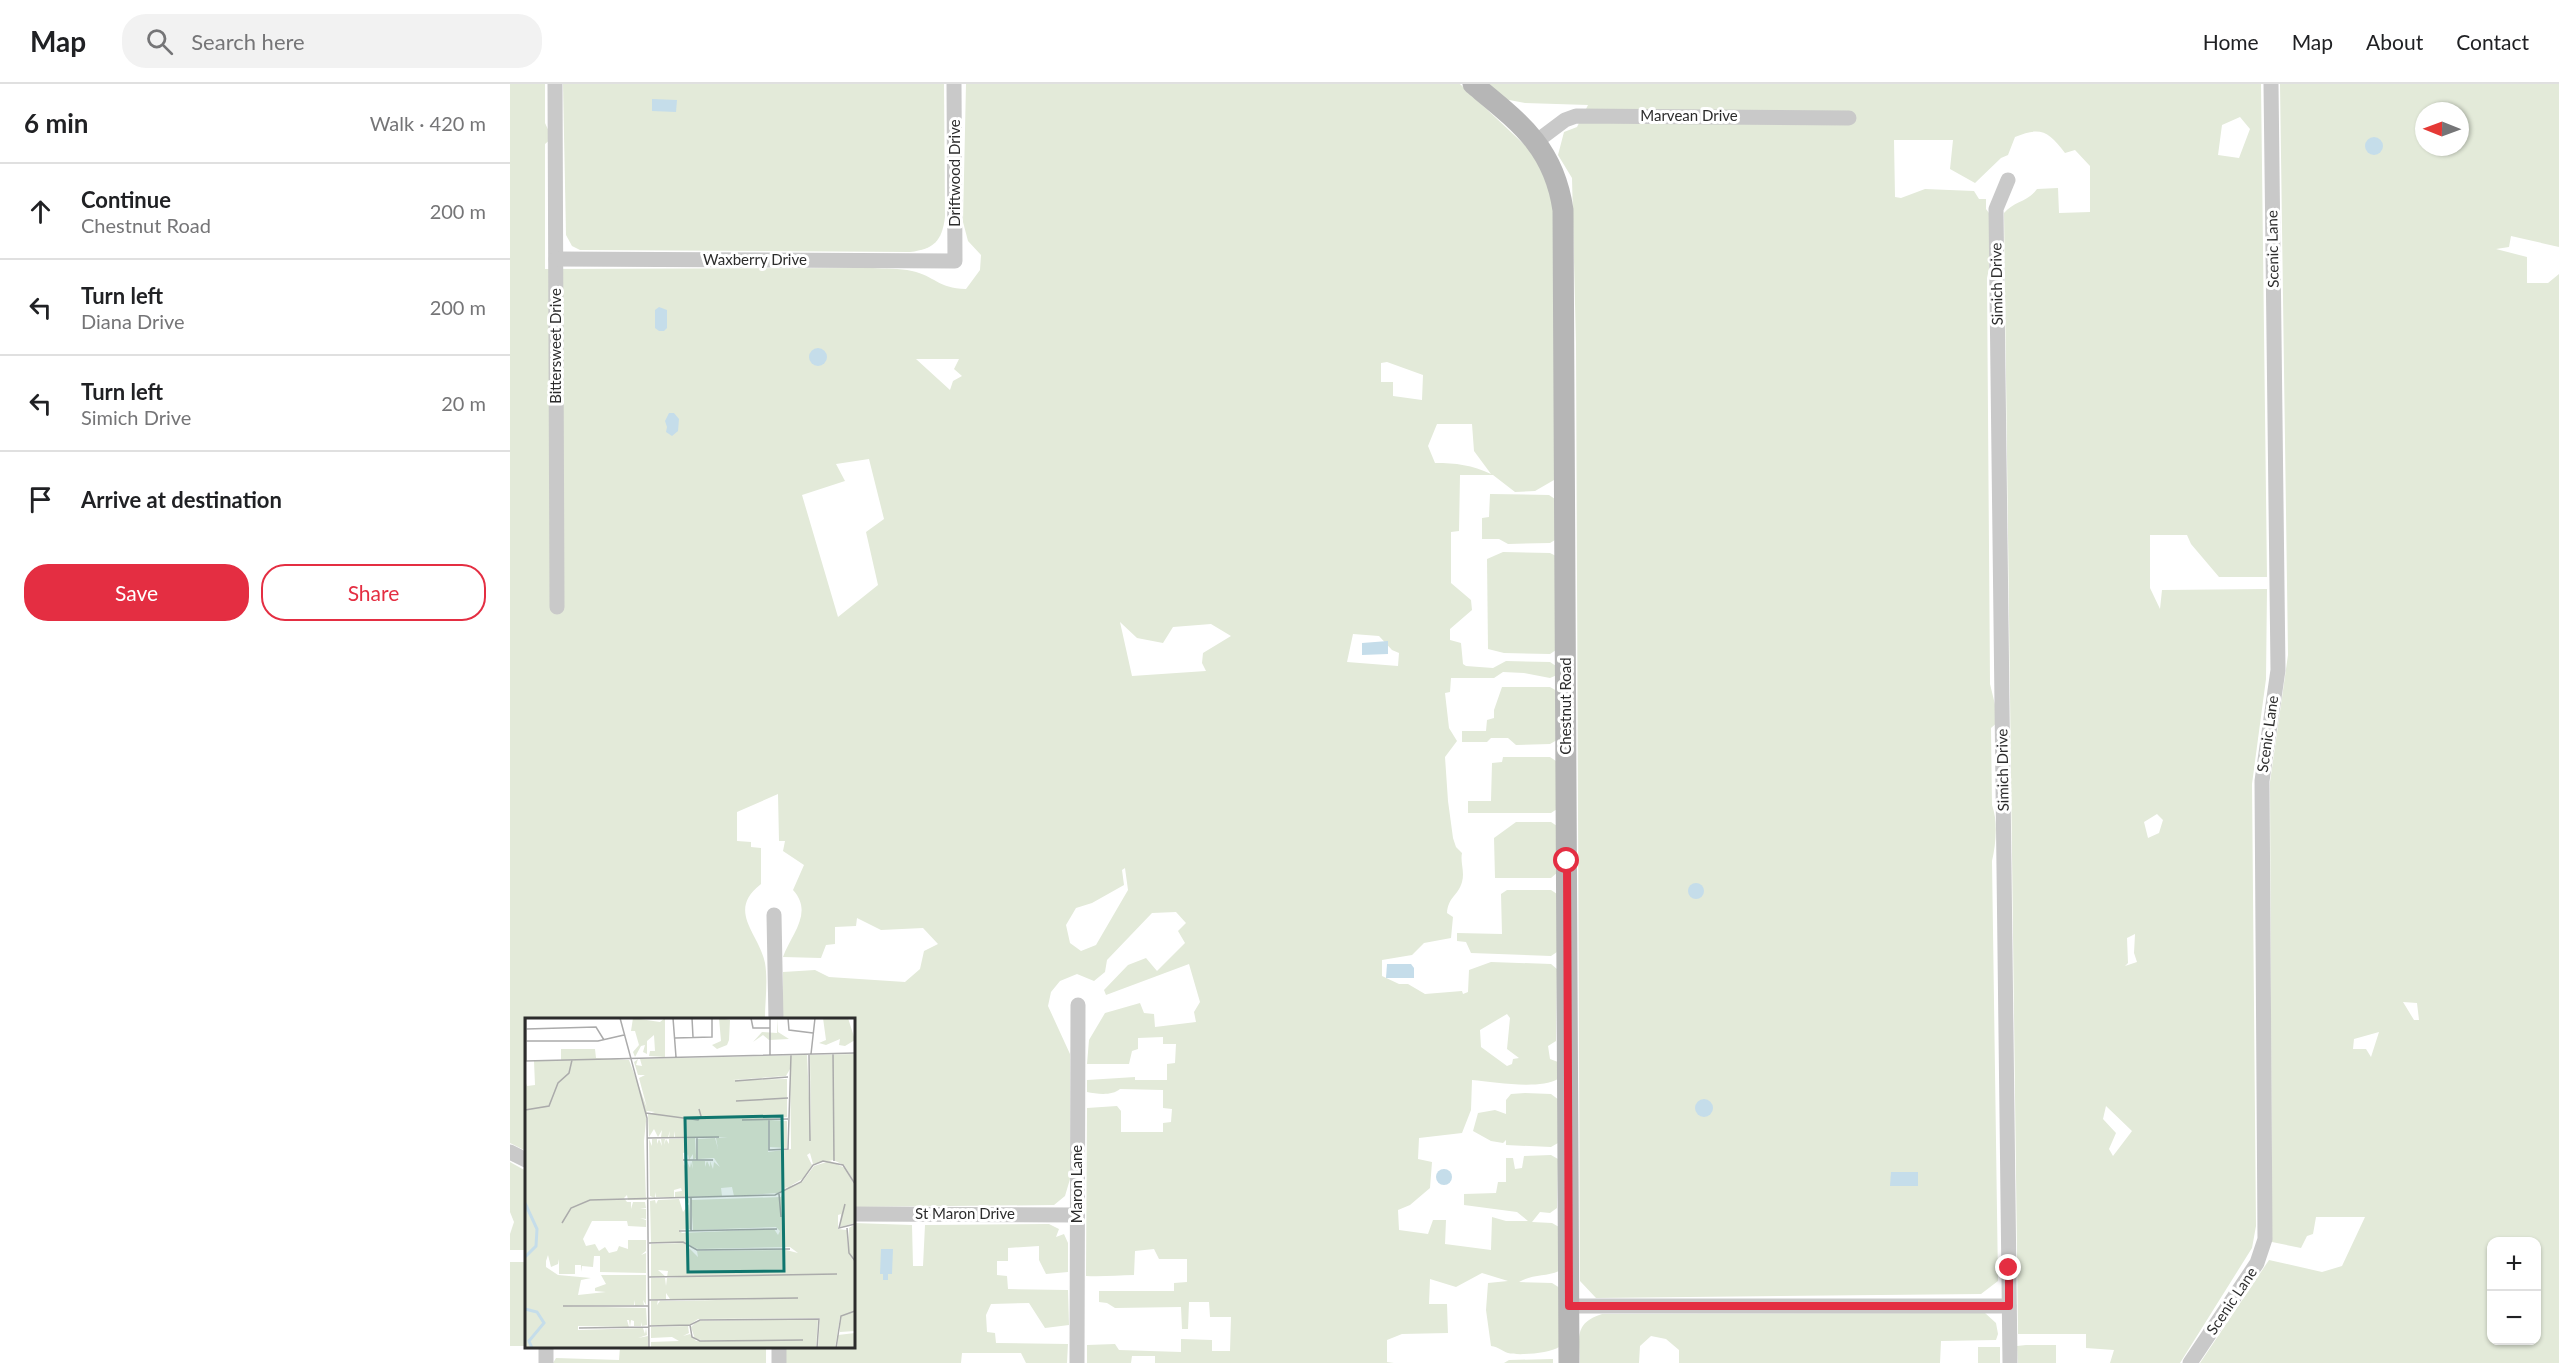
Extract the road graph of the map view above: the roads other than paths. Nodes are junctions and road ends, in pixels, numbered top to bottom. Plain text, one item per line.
1 (555, 84) edge
2 (954, 84) edge
3 (1473, 84) edge
4 (2271, 84) edge
5 (1849, 118) dead end
6 (1537, 141) junction
7 (2008, 180) dead end
8 (556, 259) junction
9 (955, 261) joint
10 (557, 607) dead end
11 (774, 915) dead end
12 (1078, 1005) dead end
13 (776, 1018) edge
14 (510, 1152) edge
15 (525, 1160) edge
16 (855, 1214) edge
17 (1077, 1215) junction
18 (1569, 1306) junction
19 (2009, 1306) junction
20 (1077, 1363) edge
21 (1569, 1363) edge
22 (2010, 1363) edge
23 (2190, 1363) edge

1 - 8 street, Bittersweet Drive
2 - 9 street, Driftwood Drive
3 - 6 street, Chestnut Road
4 - 23 street, Scenic Lane
5 - 6 street, Marvean Drive
6 - 18 street, Chestnut Road
7 - 19 street, Simich Drive
8 - 9 street, Waxberry Drive
8 - 10 street, Bittersweet Drive
11 - 13 street
12 - 17 street, Maron Lane
14 - 15 street
16 - 17 street, St Maron Drive
17 - 20 street, Maron Lane
18 - 19 street
18 - 21 street, Chestnut Road
19 - 22 street, Simich Drive

